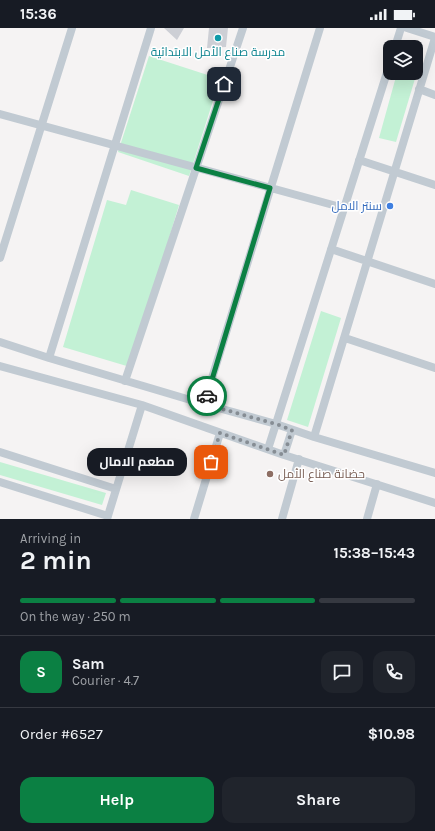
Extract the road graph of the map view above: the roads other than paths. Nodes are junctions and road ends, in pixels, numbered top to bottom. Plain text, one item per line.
1 (72, 28) edge
2 (151, 28) edge
3 (243, 28) edge
4 (320, 28) edge
5 (401, 28) edge
6 (407, 28) edge
7 (435, 38) edge
8 (397, 40) edge
9 (385, 80) edge
10 (420, 89) junction
11 (435, 95) edge
12 (0, 114) edge
13 (42, 125) junction
14 (115, 146) junction
15 (359, 160) junction
16 (196, 168) junction
17 (394, 172) junction
18 (435, 185) edge
19 (270, 188) junction
20 (344, 208) junction
21 (331, 249) junction
22 (0, 258) edge
23 (367, 261) junction
24 (435, 284) edge
25 (345, 338) junction
26 (0, 342) edge
27 (49, 358) junction
28 (0, 366) edge
29 (435, 368) edge
30 (125, 381) junction
31 (204, 404) junction
32 (142, 405) junction
33 (276, 424) junction
34 (292, 430) junction
35 (220, 433) junction
36 (314, 437) junction
37 (268, 449) junction
38 (0, 452) edge
39 (284, 455) junction
40 (299, 459) junction
41 (435, 473) edge
42 (0, 482) edge
43 (377, 484) junction
44 (116, 489) junction
45 (435, 503) edge
46 (108, 518) edge
47 (194, 519) edge
48 (282, 519) edge
49 (367, 519) edge

1 - 13 street
2 - 14 street
3 - 16 street
4 - 19 street
5 - 8 street
6 - 7 street
7 - 10 street
9 - 15 street
10 - 11 street
10 - 17 street
12 - 13 street
13 - 14 street
13 - 22 street
14 - 16 street
14 - 27 street
15 - 17 street
15 - 20 street
16 - 19 street
16 - 30 street
17 - 18 street
17 - 23 street
19 - 20 street
19 - 31 street
20 - 21 street
21 - 23 street
21 - 33 street
23 - 24 street
23 - 25 street
25 - 29 street
25 - 36 street
26 - 27 street
27 - 30 street
28 - 32 street
30 - 31 street
31 - 33 street
32 - 35 street
32 - 44 street
33 - 34 street
33 - 37 street
34 - 36 street
34 - 39 street
35 - 37 street
35 - 47 street
36 - 41 street
37 - 39 street
38 - 44 street
39 - 40 street
40 - 43 street
40 - 48 street
42 - 46 street
43 - 45 street
43 - 49 street
44 - 46 street

